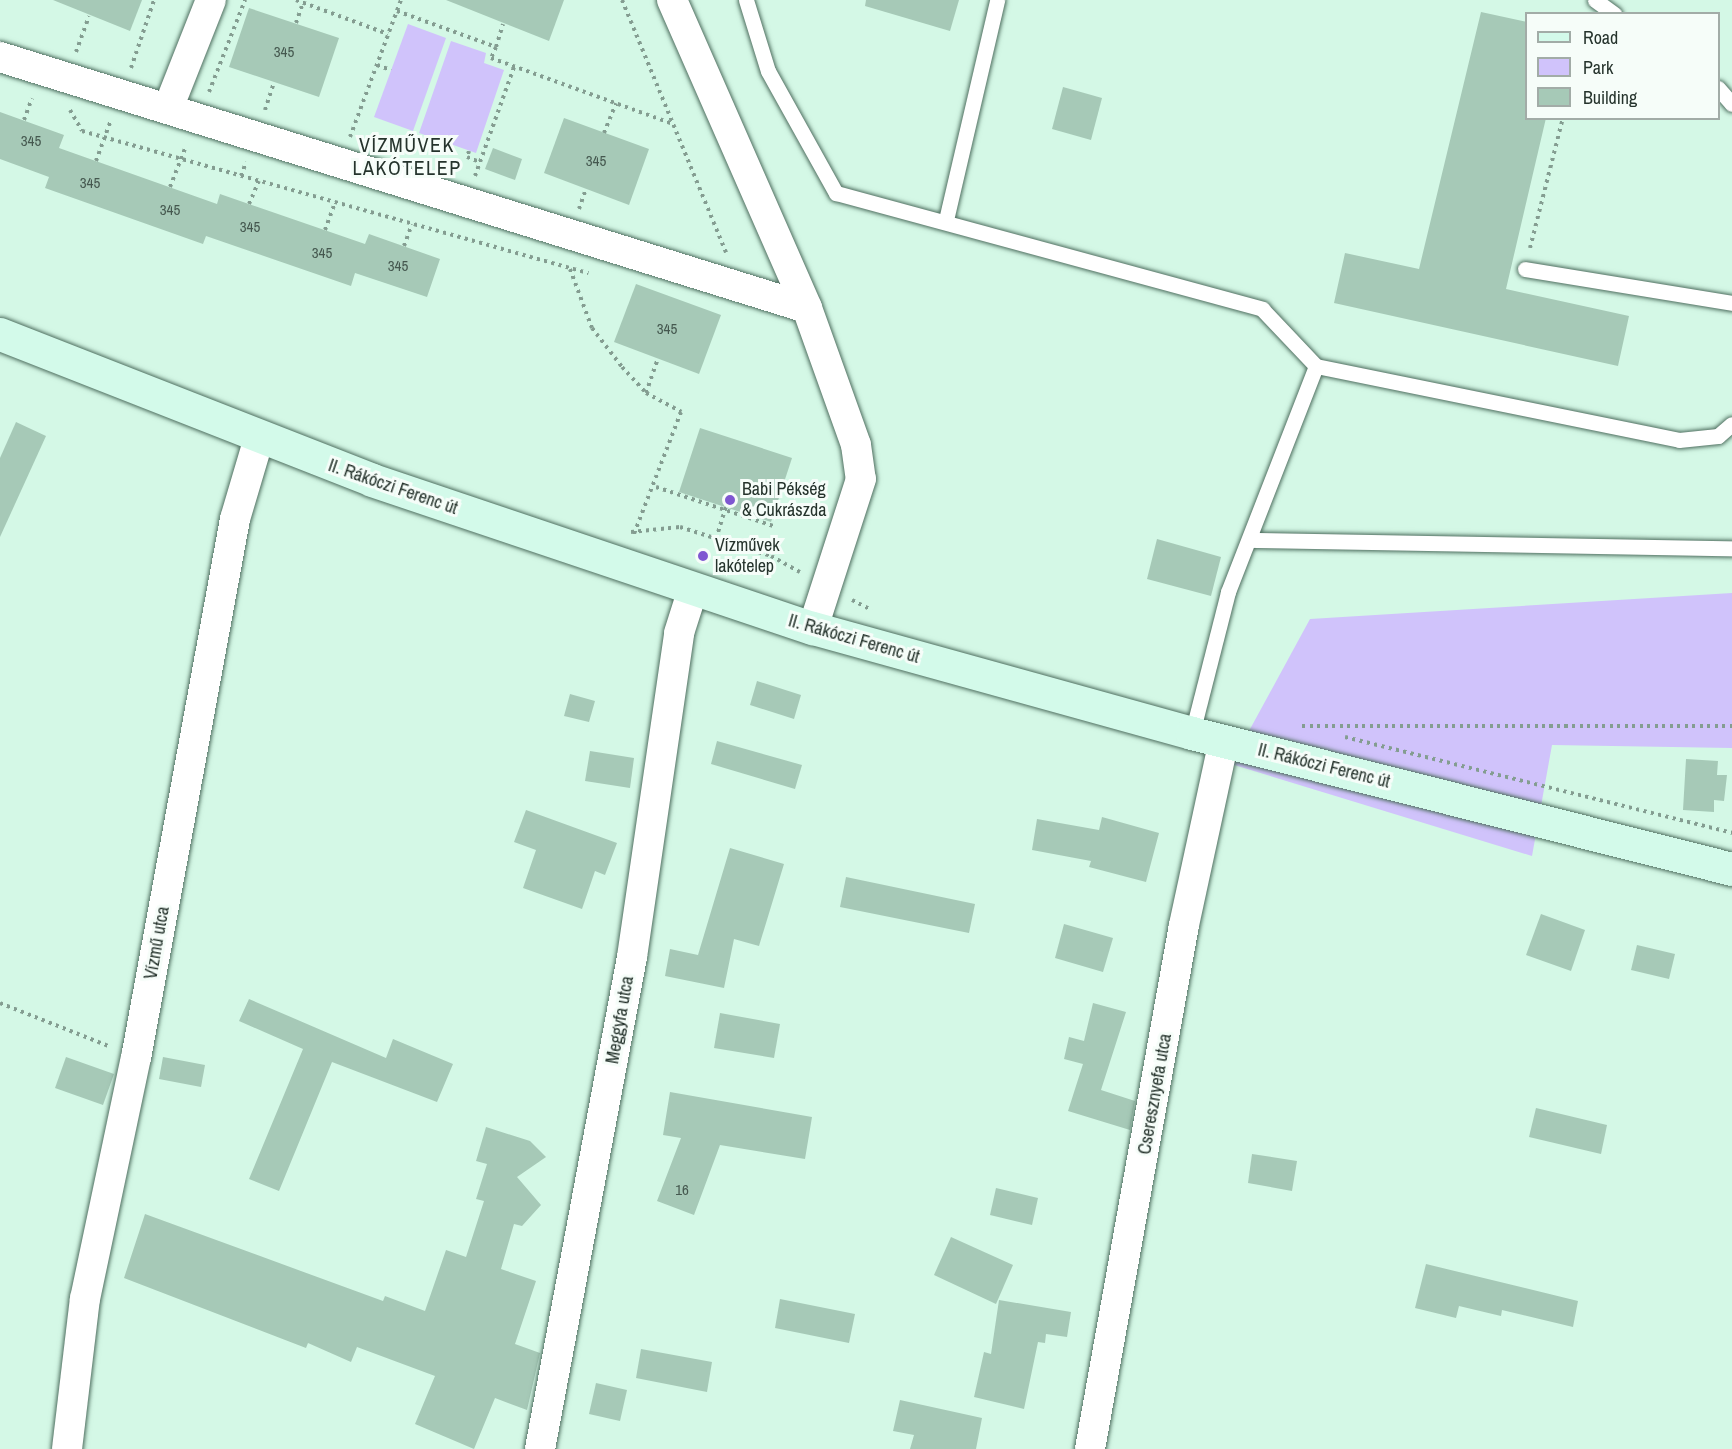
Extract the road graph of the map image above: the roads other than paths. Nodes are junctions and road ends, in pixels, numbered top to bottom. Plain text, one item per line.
1 (211, 0) edge
2 (672, 0) edge
3 (746, 0) edge
4 (997, 0) edge
5 (1595, 0) edge
6 (1611, 12) edge
7 (0, 57) edge
8 (1720, 89) edge
9 (1732, 104) edge
10 (169, 106) junction
11 (946, 220) junction
12 (1524, 269) road end
13 (1732, 303) edge
14 (807, 308) junction
15 (0, 334) edge
16 (1316, 366) junction
17 (1732, 424) edge
18 (1718, 436) junction
19 (259, 438) junction
20 (1732, 444) edge
21 (1251, 540) junction
22 (1732, 548) edge
23 (693, 589) junction
24 (813, 628) junction
25 (1192, 732) junction
26 (1224, 740) junction
27 (1732, 869) edge
28 (67, 1449) edge
29 (540, 1449) edge
30 (1090, 1449) edge

1 - 10 street
2 - 14 street
3 - 11 lane
4 - 11 lane
5 - 6 lane
7 - 10 street
8 - 9 lane
10 - 14 street
11 - 16 lane
12 - 13 lane
14 - 24 street
15 - 19 main road, II. Rákóczi Ferenc út
16 - 18 lane
16 - 21 lane
17 - 18 lane
18 - 20 lane
19 - 23 main road, II. Rákóczi Ferenc út
19 - 28 street, Vízmű utca
21 - 22 lane
21 - 25 lane
23 - 24 main road, II. Rákóczi Ferenc út
23 - 29 street, Meggyfa utca
24 - 25 main road, II. Rákóczi Ferenc út
25 - 26 main road, II. Rákóczi Ferenc út
26 - 27 main road, II. Rákóczi Ferenc út
26 - 30 street, Cseresznyefa utca

